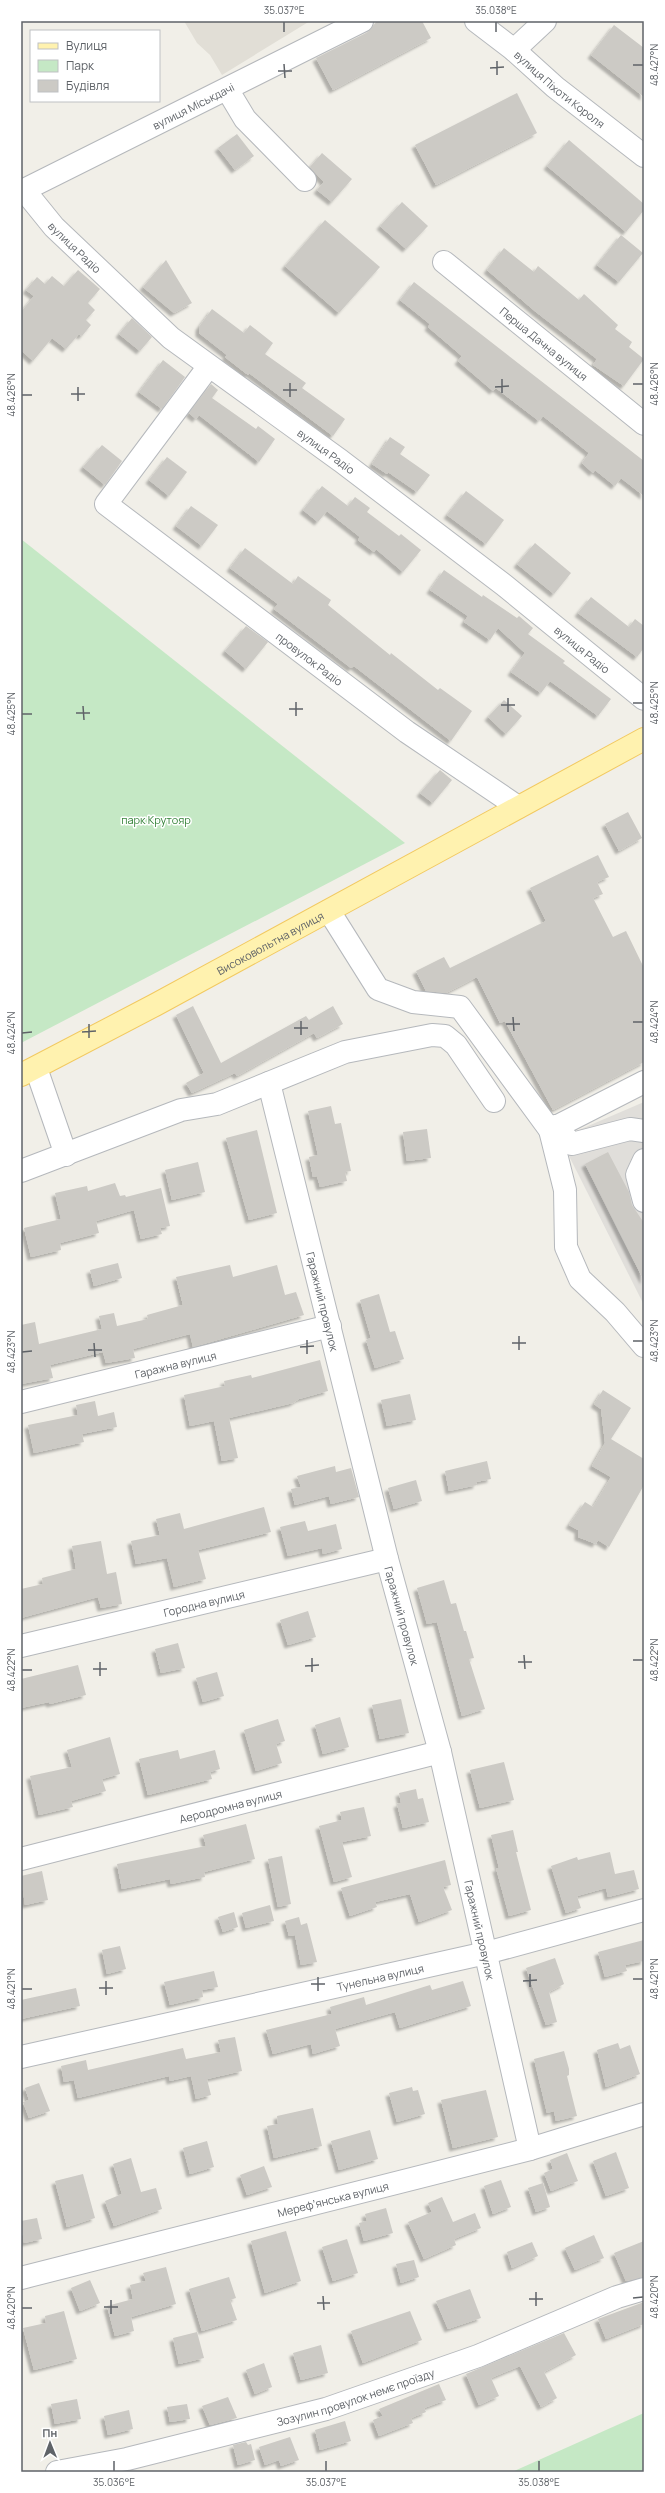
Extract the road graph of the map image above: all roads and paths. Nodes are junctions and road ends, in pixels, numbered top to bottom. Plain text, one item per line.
1 (362, 21) edge
2 (476, 21) edge
3 (545, 21) edge
4 (514, 50) junction
5 (227, 88) junction
6 (644, 156) edge
7 (305, 180) dead end
8 (23, 191) edge
9 (444, 262) dead end
10 (209, 366) junction
11 (644, 424) edge
12 (644, 699) edge
13 (644, 739) edge
14 (518, 807) junction
15 (329, 910) junction
16 (28, 1072) edge
17 (644, 1082) edge
18 (269, 1083) junction
19 (494, 1101) dead end
20 (552, 1128) junction
21 (644, 1131) edge
22 (66, 1155) junction
23 (644, 1160) edge
24 (21, 1172) edge
25 (644, 1201) edge
26 (330, 1326) junction
27 (644, 1346) edge
28 (21, 1402) edge
29 (387, 1558) junction
30 (21, 1646) edge
31 (440, 1752) junction
32 (21, 1859) edge
33 (644, 1910) edge
34 (486, 1953) junction
35 (21, 2057) edge
36 (644, 2114) edge
37 (530, 2149) junction
38 (21, 2278) edge
39 (644, 2289) edge
40 (58, 2472) edge

1 - 5 street, вулиця Міськдачі
2 - 4 street, вулиця Піхоти Короля
3 - 4 street
4 - 6 street, вулиця Піхоти Короля
5 - 7 street
5 - 8 street, вулиця Міськдачі
8 - 10 street, вулиця Радіо
9 - 11 street, Перша Дачна вулиця
10 - 12 street, вулиця Радіо
10 - 14 street, провулок Радіо
13 - 14 main road, Високовольтна вулиця
14 - 15 main road, Високовольтна вулиця
15 - 16 main road, Високовольтна вулиця
15 - 20 street
16 - 22 street
17 - 20 street
18 - 19 street
18 - 22 street
18 - 26 street, Гаражний провулок
20 - 21 street
20 - 27 street
22 - 24 street
23 - 25 street
26 - 28 street, Гаражна вулиця
26 - 29 street, Гаражний провулок
29 - 30 street, Городна вулиця
29 - 31 street, Гаражний провулок
31 - 32 street, Аеродромна вулиця
31 - 34 street, Гаражний провулок
33 - 34 street, Тунельна вулиця
34 - 35 street, Тунельна вулиця
34 - 37 street, Гаражний провулок
36 - 37 street, Мерефʼянська вулиця
37 - 38 street, Мерефʼянська вулиця
39 - 40 street, Зозулин провулок немє проїзду

